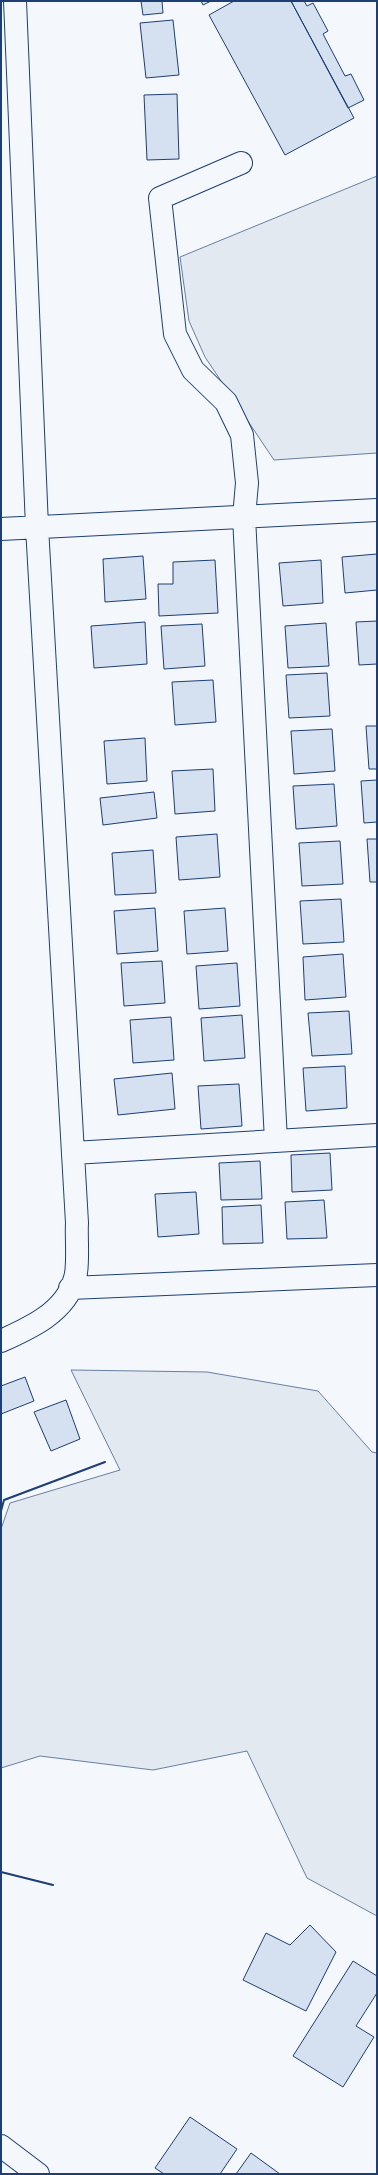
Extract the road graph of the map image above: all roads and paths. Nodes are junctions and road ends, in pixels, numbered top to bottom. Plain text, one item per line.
1 (15, 1) edge
2 (241, 163) dead end
3 (377, 510) edge
4 (244, 517) junction
5 (37, 527) junction
6 (1, 529) edge
7 (377, 1135) edge
8 (276, 1141) junction
9 (73, 1153) junction
10 (377, 1275) edge
11 (70, 1288) junction
12 (1, 1341) edge
13 (1, 2146) edge
14 (29, 2172) edge

1 - 5 street
2 - 4 street
3 - 4 street
4 - 5 street
4 - 8 street
5 - 6 street
5 - 9 street
7 - 8 street
8 - 9 street
9 - 11 street
10 - 11 street
11 - 12 street
13 - 14 street

